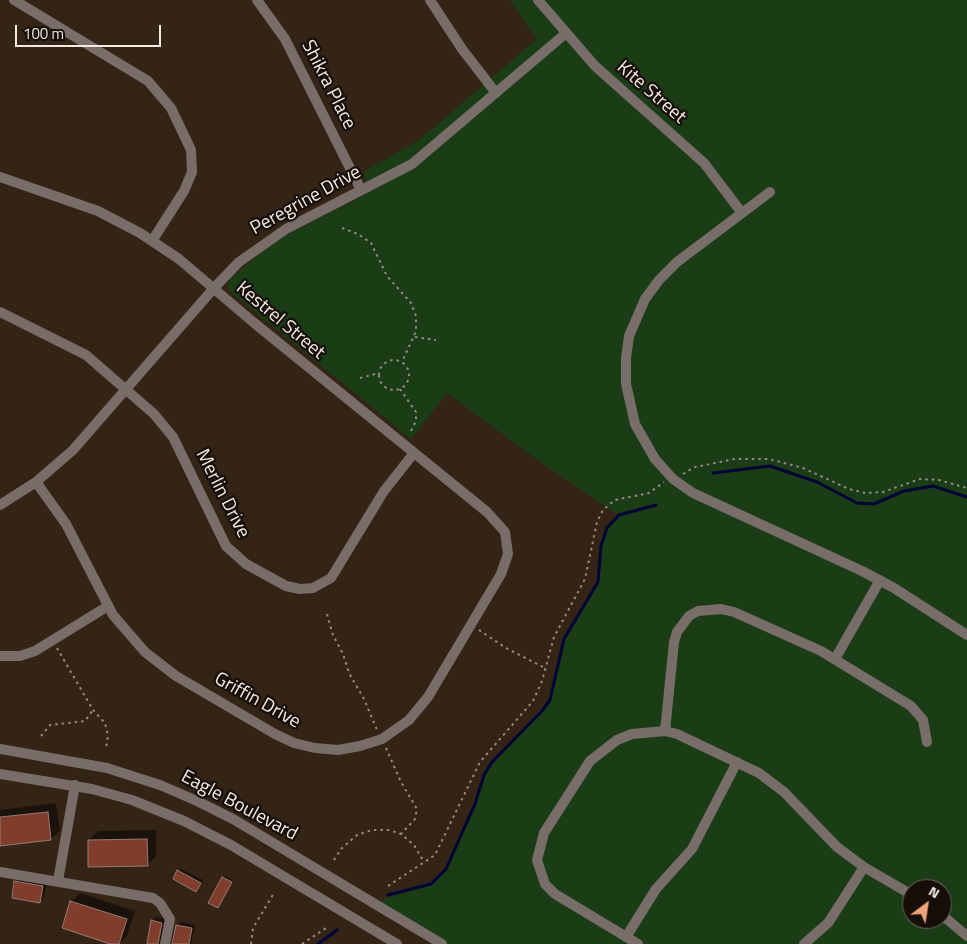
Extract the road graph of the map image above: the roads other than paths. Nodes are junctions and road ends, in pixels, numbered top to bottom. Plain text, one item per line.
1 (14, 0) edge
2 (257, 0) edge
3 (430, 0) edge
4 (538, 0) edge
5 (565, 34) junction
6 (496, 93) junction
7 (0, 177) edge
8 (361, 190) junction
9 (770, 192) dead end
10 (742, 213) junction
11 (152, 241) junction
12 (214, 288) junction
13 (0, 312) edge
14 (126, 389) junction
15 (414, 453) junction
16 (36, 482) junction
17 (0, 505) edge
18 (507, 539) joint
19 (880, 580) junction
20 (108, 606) junction
21 (967, 635) edge
22 (0, 656) edge
23 (836, 659) junction
24 (665, 731) junction
25 (927, 742) dead end
26 (0, 749) edge
27 (737, 762) junction
28 (0, 774) edge
29 (75, 785) junction
30 (864, 866) junction
31 (0, 872) edge
32 (58, 881) junction
33 (902, 889) edge
34 (952, 923) edge
35 (967, 936) edge
36 (626, 937) junction
37 (165, 944) edge
38 (396, 944) edge
39 (442, 944) edge
40 (638, 944) edge
41 (804, 944) edge

1 - 11 street
2 - 8 street, Shikra Place
3 - 6 street
4 - 5 street, Kite Street
5 - 6 street, Peregrine Drive
5 - 10 street, Kite Street
6 - 8 street, Peregrine Drive
7 - 11 street, Kestrel Street
8 - 12 street, Peregrine Drive
9 - 10 street
10 - 19 street
11 - 12 street, Kestrel Street
12 - 14 street, Peregrine Drive
12 - 15 street, Kestrel Street
13 - 14 street, Merlin Drive
14 - 15 street, Merlin Drive
14 - 16 street, Peregrine Drive
15 - 18 street, Kestrel Street
16 - 17 street, Peregrine Drive
16 - 20 street, Griffin Drive
18 - 20 street, Griffin Drive
19 - 21 street
19 - 23 street
20 - 22 street
23 - 24 street
23 - 25 street
24 - 27 street
24 - 36 street
26 - 39 street, Eagle Boulevard
27 - 30 street
27 - 36 street
28 - 29 street, Eagle Boulevard
29 - 32 street
29 - 38 street, Eagle Boulevard
30 - 33 street
30 - 41 street
31 - 32 street
32 - 37 street
34 - 35 street
36 - 40 street

